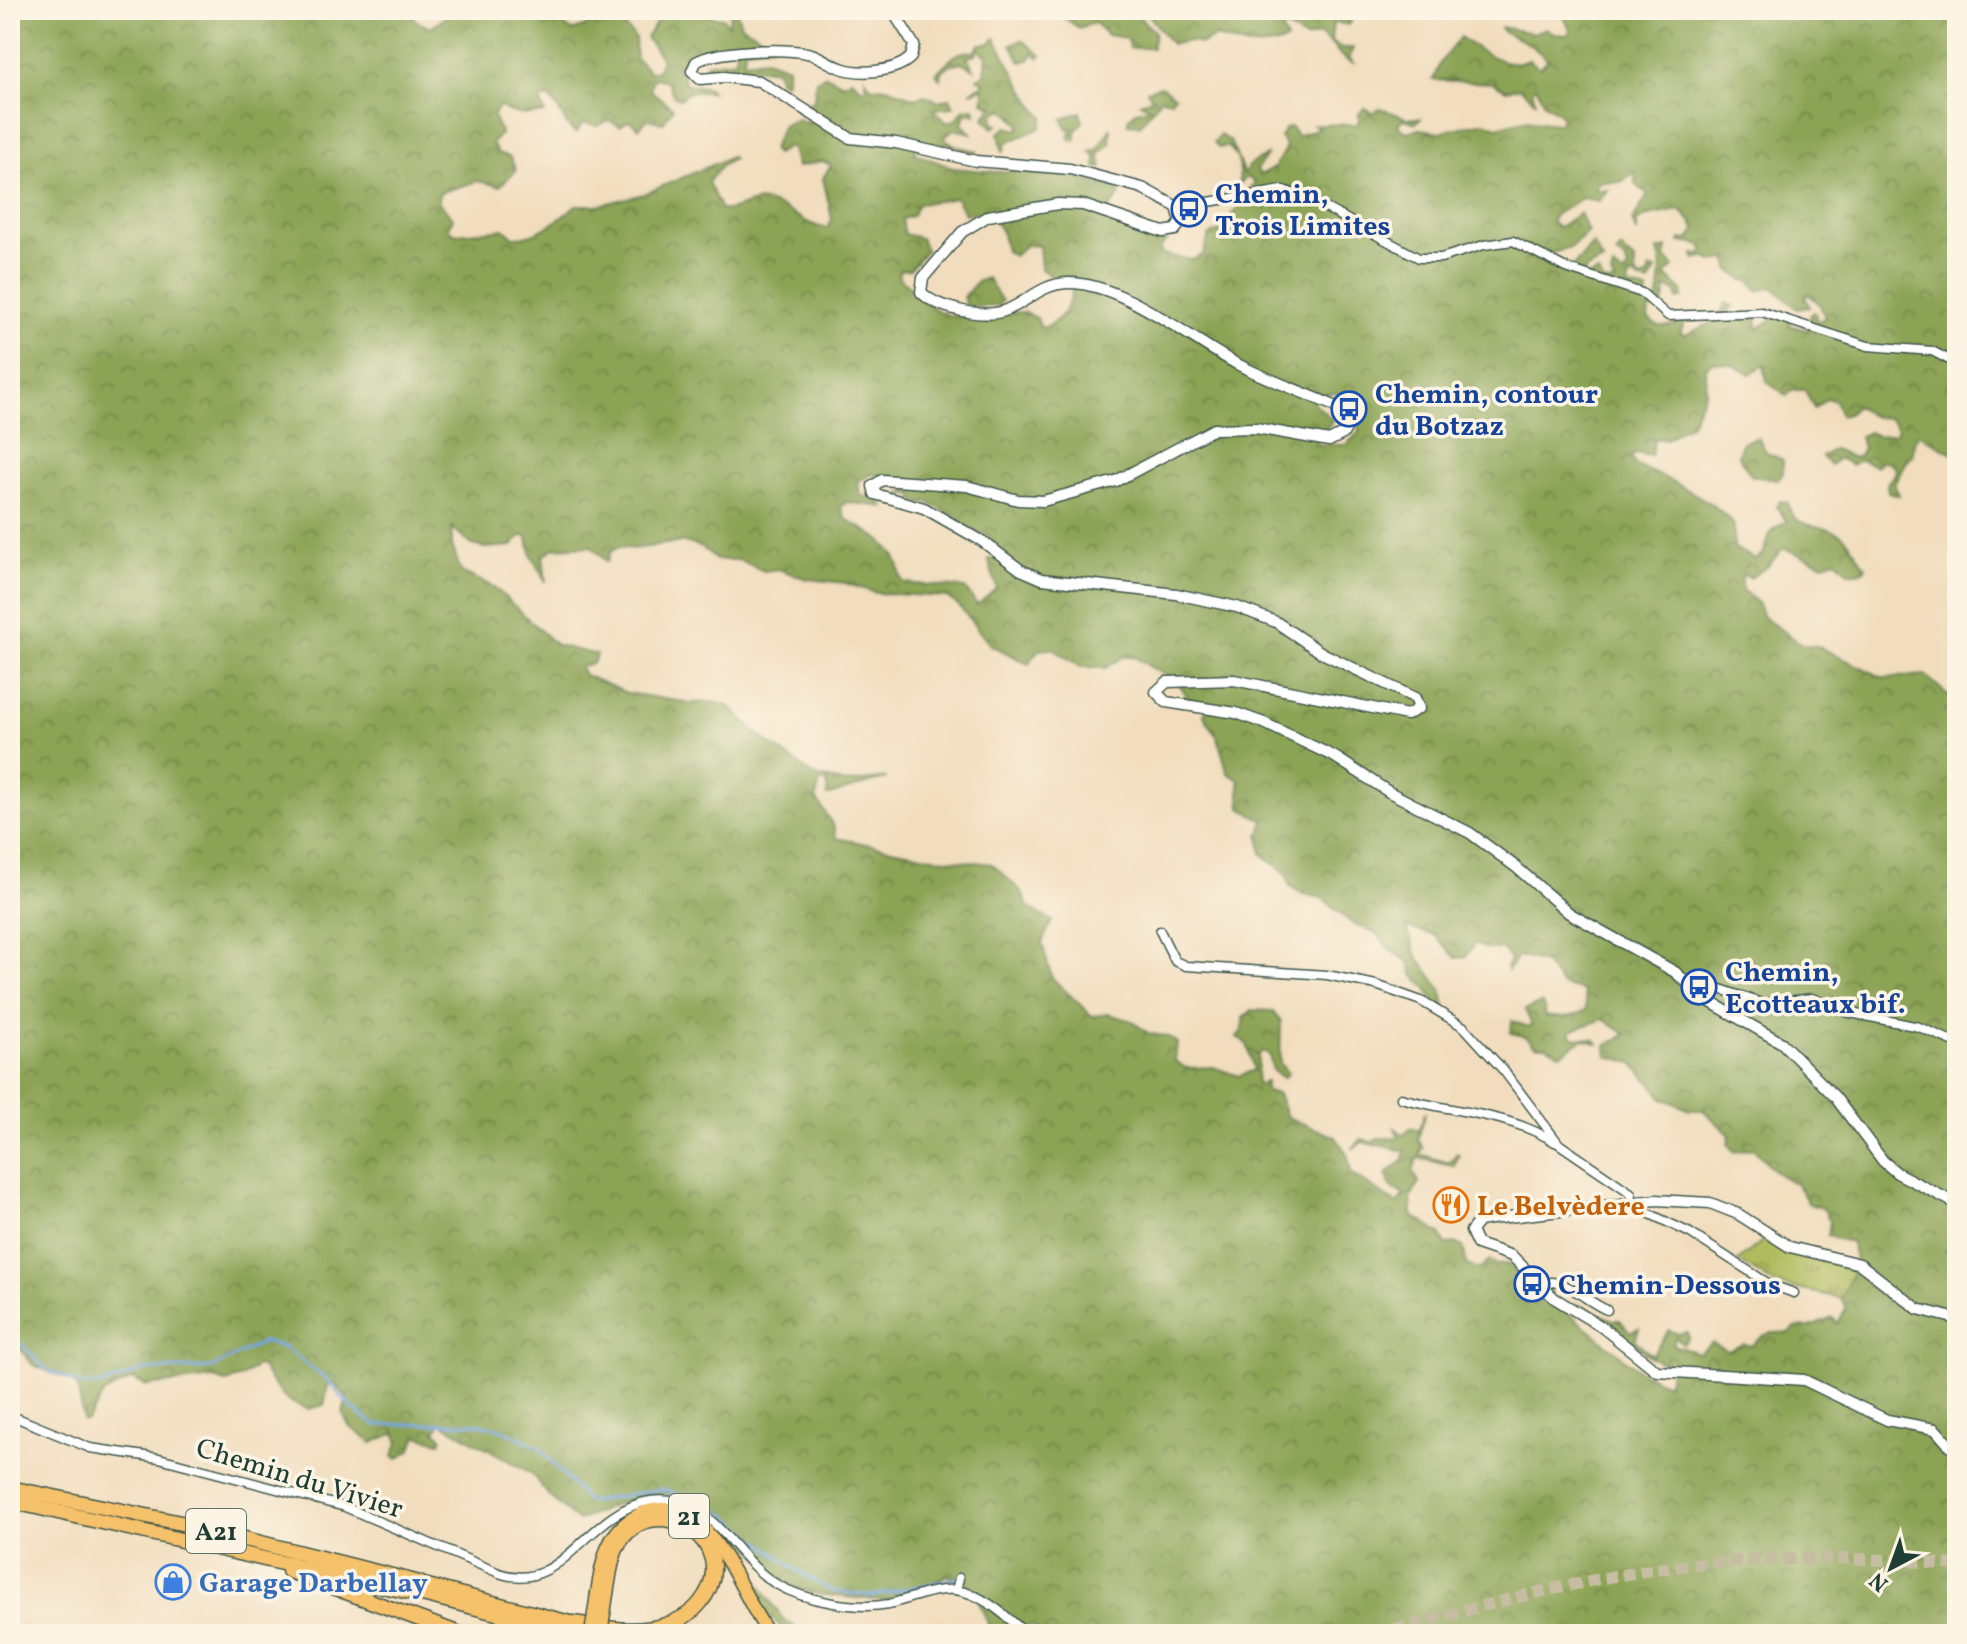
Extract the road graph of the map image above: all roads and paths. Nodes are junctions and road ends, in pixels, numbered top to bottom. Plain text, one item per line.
1 (892, 10) edge
2 (1177, 207) junction
3 (1957, 364) edge
4 (1160, 931) dead end
5 (1692, 988) junction
6 (1957, 1043) edge
7 (1401, 1098) dead end
8 (1559, 1144) junction
9 (1631, 1203) junction
10 (1957, 1204) edge
11 (1543, 1287) junction
12 (1794, 1293) dead end
13 (1607, 1310) dead end
14 (1957, 1319) edge
15 (10, 1415) edge
16 (1957, 1454) edge
17 (10, 1488) edge
18 (10, 1501) edge
19 (116, 1523) junction
20 (959, 1578) dead end
21 (419, 1588) junction
22 (956, 1590) junction
23 (601, 1593) junction
24 (574, 1628) edge
25 (10, 1631) edge
26 (29, 1634) edge
27 (460, 1634) edge
28 (591, 1634) edge
29 (600, 1634) edge
30 (612, 1634) edge
31 (769, 1634) edge
32 (1027, 1634) edge

1 - 2 street
2 - 3 street
2 - 5 street
4 - 8 street
5 - 6 street
5 - 10 street
7 - 8 street
8 - 9 street
9 - 11 street
9 - 12 street
9 - 14 street
11 - 13 street
11 - 16 street
15 - 22 street, Chemin du Vivier
17 - 21 highway, A21
18 - 19 highway, A21
19 - 21 highway, A21
19 - 27 highway
20 - 22 street
21 - 24 highway, A21
22 - 32 street
23 - 24 highway
23 - 28 highway, 21, bridge
23 - 29 highway, bridge
23 - 31 highway, 21
24 - 30 highway, A21
25 - 26 street

